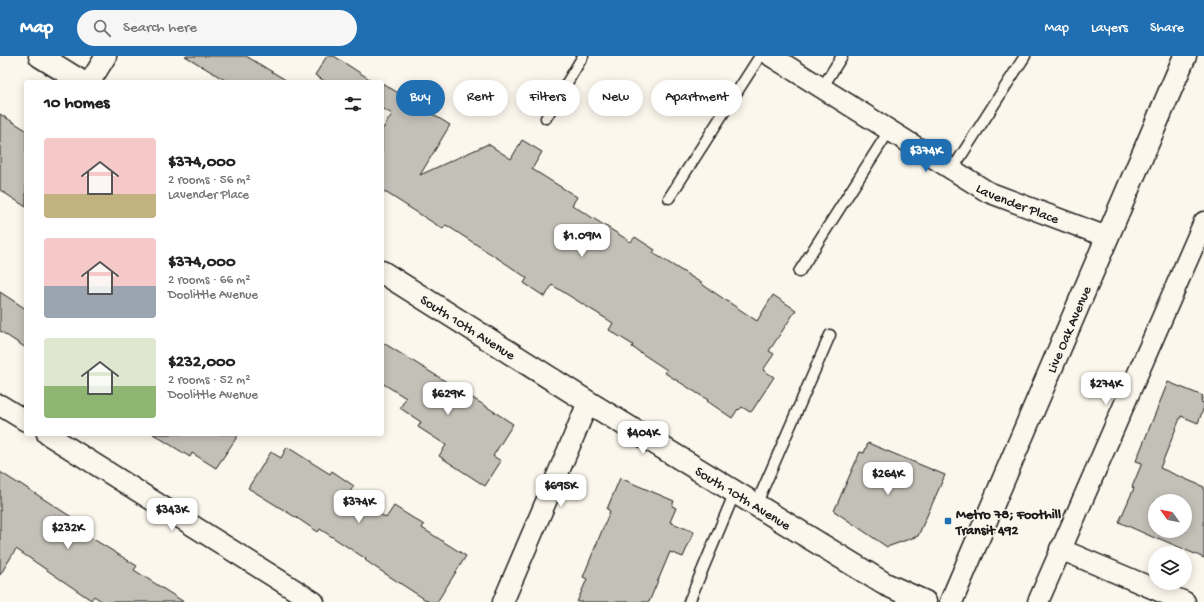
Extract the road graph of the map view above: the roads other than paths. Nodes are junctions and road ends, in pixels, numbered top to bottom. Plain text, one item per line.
1 (40, 56) edge
2 (106, 56) edge
3 (583, 56) edge
4 (760, 56) edge
5 (771, 56) edge
6 (842, 56) edge
7 (1025, 56) edge
8 (1185, 56) edge
9 (79, 80) edge
10 (91, 80) edge
11 (822, 88) junction
12 (546, 118) dead end
13 (889, 131) junction
14 (952, 170) junction
15 (669, 198) dead end
16 (1204, 222) edge
17 (1107, 237) junction
18 (1198, 253) edge
19 (799, 272) dead end
20 (384, 273) edge
21 (830, 335) dead end
22 (588, 402) junction
23 (0, 405) edge
24 (24, 420) edge
25 (50, 436) edge
26 (735, 492) junction
27 (756, 505) junction
28 (1060, 549) junction
29 (314, 602) edge
30 (504, 602) edge
31 (688, 602) edge
32 (925, 602) edge
33 (951, 602) edge
34 (1038, 602) edge
35 (1185, 602) edge

1 - 9 street
2 - 10 street
3 - 12 lane
4 - 15 lane
5 - 11 street, Lavender Place
6 - 11 lane
7 - 14 lane
8 - 17 street, Live Oak Avenue
11 - 13 street, Lavender Place
13 - 14 street, Lavender Place
13 - 19 lane
14 - 17 street, Lavender Place
16 - 18 street
17 - 33 street, Live Oak Avenue
18 - 28 street
20 - 22 street, South 10th Avenue
21 - 27 lane
22 - 26 street, South 10th Avenue
22 - 30 street
23 - 24 street
25 - 29 street
26 - 27 street, South 10th Avenue
26 - 31 lane
27 - 32 street, South 10th Avenue
28 - 34 street
28 - 35 street

